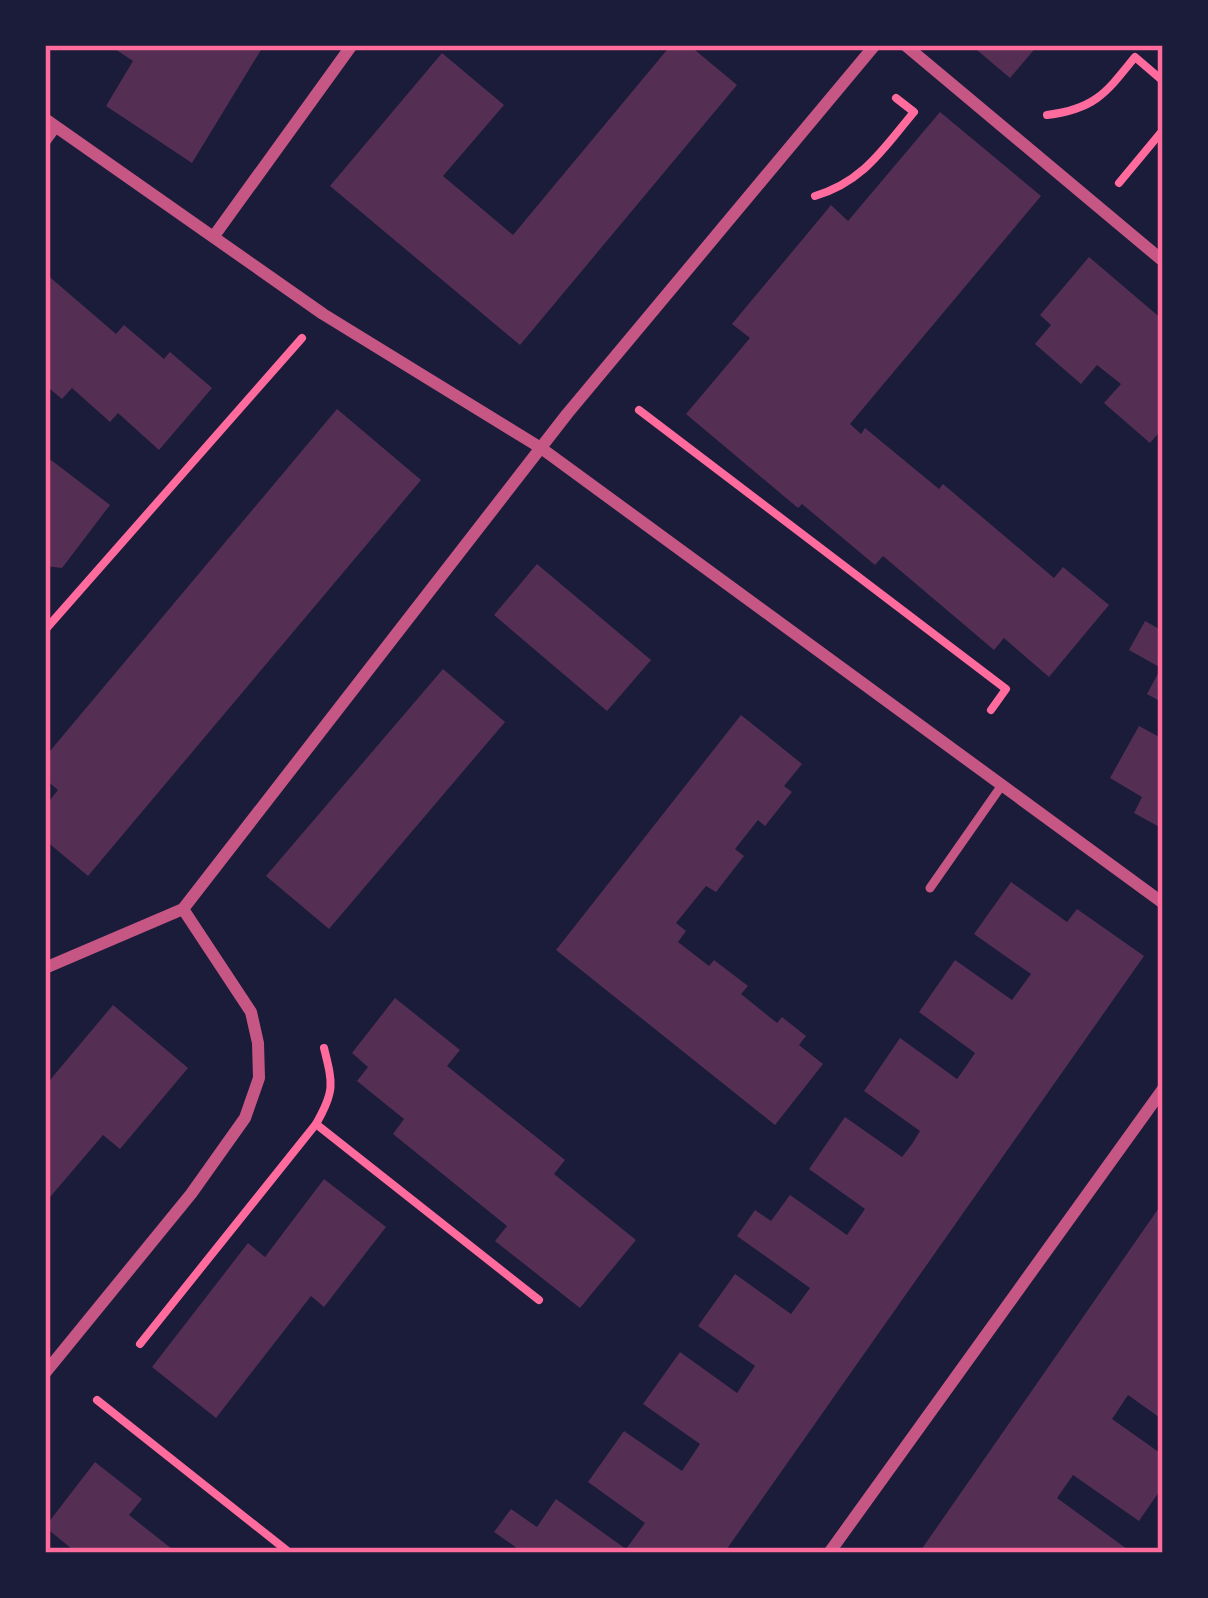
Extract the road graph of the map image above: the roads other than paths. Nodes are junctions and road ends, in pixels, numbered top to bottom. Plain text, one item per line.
1 (352, 45) edge
2 (875, 45) edge
3 (905, 45) edge
4 (51, 124) edge
5 (45, 143) edge
6 (214, 236) junction
7 (1163, 261) edge
8 (541, 448) junction
9 (1002, 785) junction
10 (930, 888) dead end
11 (1163, 903) edge
12 (183, 909) junction
13 (45, 968) edge
14 (1163, 1089) edge
15 (45, 1373) edge
16 (829, 1553) edge

1 - 6 street
2 - 8 street
3 - 7 street
4 - 5 lane
4 - 6 street
6 - 8 street
8 - 9 street
8 - 12 street
9 - 10 lane
9 - 11 street
12 - 13 street
12 - 15 street
14 - 16 street

